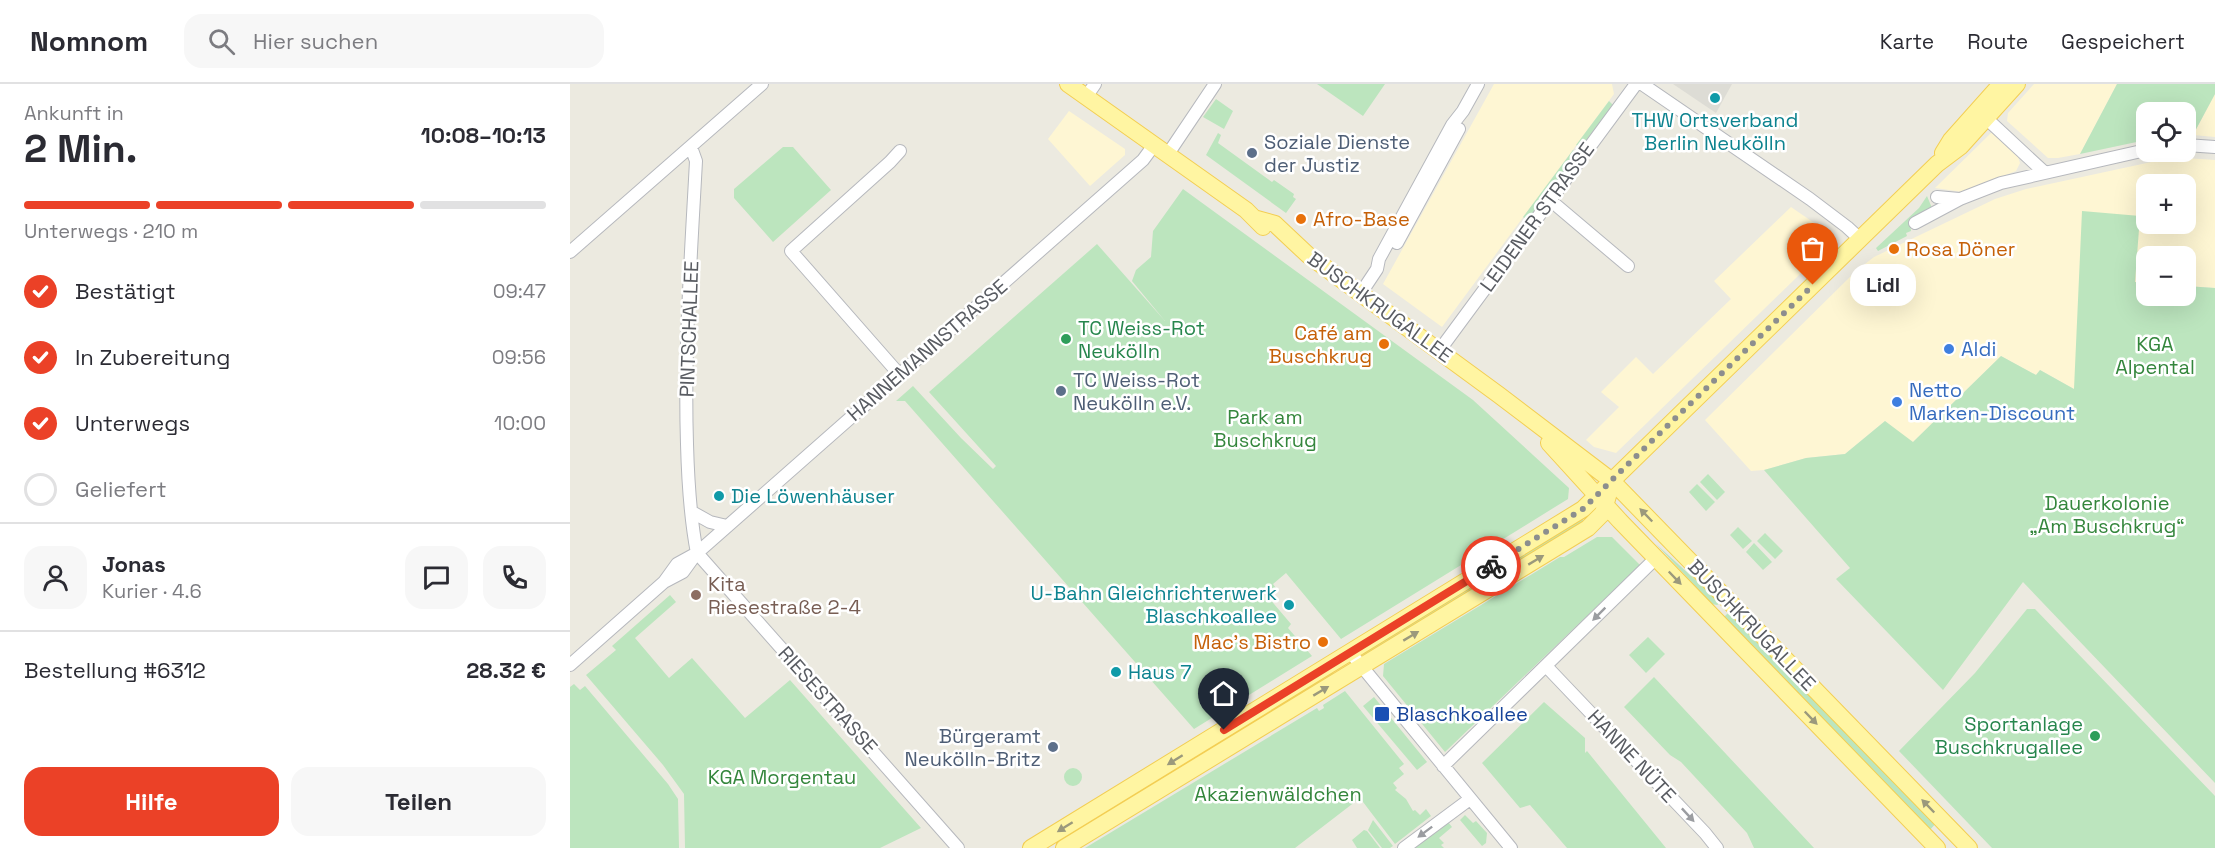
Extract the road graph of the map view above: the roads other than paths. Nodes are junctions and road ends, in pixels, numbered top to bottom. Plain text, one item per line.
1 (762, 84) edge
2 (1068, 84) edge
3 (1215, 84) edge
4 (1478, 84) edge
5 (1636, 84) edge
6 (1642, 84) edge
7 (2001, 84) edge
8 (2017, 84) edge
9 (1091, 90) edge
10 (1984, 113) junction
11 (2196, 146) edge
12 (691, 147) junction
13 (2215, 147) edge
14 (1161, 150) junction
15 (900, 151) dead end
16 (2136, 152) edge
17 (2044, 172) junction
18 (1937, 197) dead end
19 (1960, 199) junction
20 (1550, 200) junction
21 (1915, 223) dead end
22 (1860, 239) junction
23 (570, 252) edge
24 (1628, 266) dead end
25 (1361, 293) junction
26 (1439, 351) junction
27 (899, 374) junction
28 (1524, 416) junction
29 (1612, 481) junction
30 (1602, 501) junction
31 (692, 512) junction
32 (726, 526) junction
33 (697, 553) junction
34 (1656, 558) junction
35 (1729, 601) junction
36 (1713, 617) junction
37 (1350, 652) junction
38 (572, 658) edge
39 (1361, 666) junction
40 (1546, 666) junction
41 (1443, 766) junction
42 (1470, 799) junction
43 (1949, 828) junction
44 (1933, 846) edge
45 (958, 848) edge
46 (1031, 848) edge
47 (1064, 848) edge
48 (1404, 848) edge
49 (1511, 848) edge
50 (1717, 848) edge
51 (1969, 848) edge

1 - 12 street
2 - 9 main road, BUSCHKRUGALLEE
3 - 14 street, HANNEMANNSTRASSE
4 - 25 street
5 - 20 street, LEIDENER STRASSE
6 - 22 street
7 - 10 main road
8 - 10 main road
9 - 14 main road, BUSCHKRUGALLEE
10 - 17 street
10 - 22 main road
11 - 13 street
12 - 23 street
12 - 31 street, PINTSCHALLEE
14 - 25 main road, BUSCHKRUGALLEE
14 - 27 street, HANNEMANNSTRASSE
15 - 27 street
16 - 17 street
17 - 19 street
18 - 19 street
19 - 21 street
20 - 24 street
20 - 26 street, LEIDENER STRASSE
22 - 29 main road
25 - 26 main road, BUSCHKRUGALLEE
26 - 28 main road, BUSCHKRUGALLEE
27 - 32 street, HANNEMANNSTRASSE
28 - 29 main road, BUSCHKRUGALLEE
28 - 30 main road, BUSCHKRUGALLEE
29 - 30 main road
35 -> 29 main road, BUSCHKRUGALLEE
30 - 34 main road, BUSCHKRUGALLEE
30 - 37 main road
39 -> 30 main road
31 - 32 street
31 - 33 street, PINTSCHALLEE
32 - 33 street, HANNEMANNSTRASSE
33 - 38 street, HANNEMANNSTRASSE
33 - 45 street, RIESESTRASSE
34 -> 36 main road, BUSCHKRUGALLEE
34 -> 40 street
35 - 36 main road
43 -> 35 main road, BUSCHKRUGALLEE
36 -> 44 main road, BUSCHKRUGALLEE
37 - 39 street
37 -> 46 main road
39 - 41 street
47 -> 39 main road
40 - 41 street
40 -> 50 street, HANNE NÜTE
41 - 42 street
42 -> 48 street
42 - 49 street
43 - 44 main road
43 - 51 main road, BUSCHKRUGALLEE

